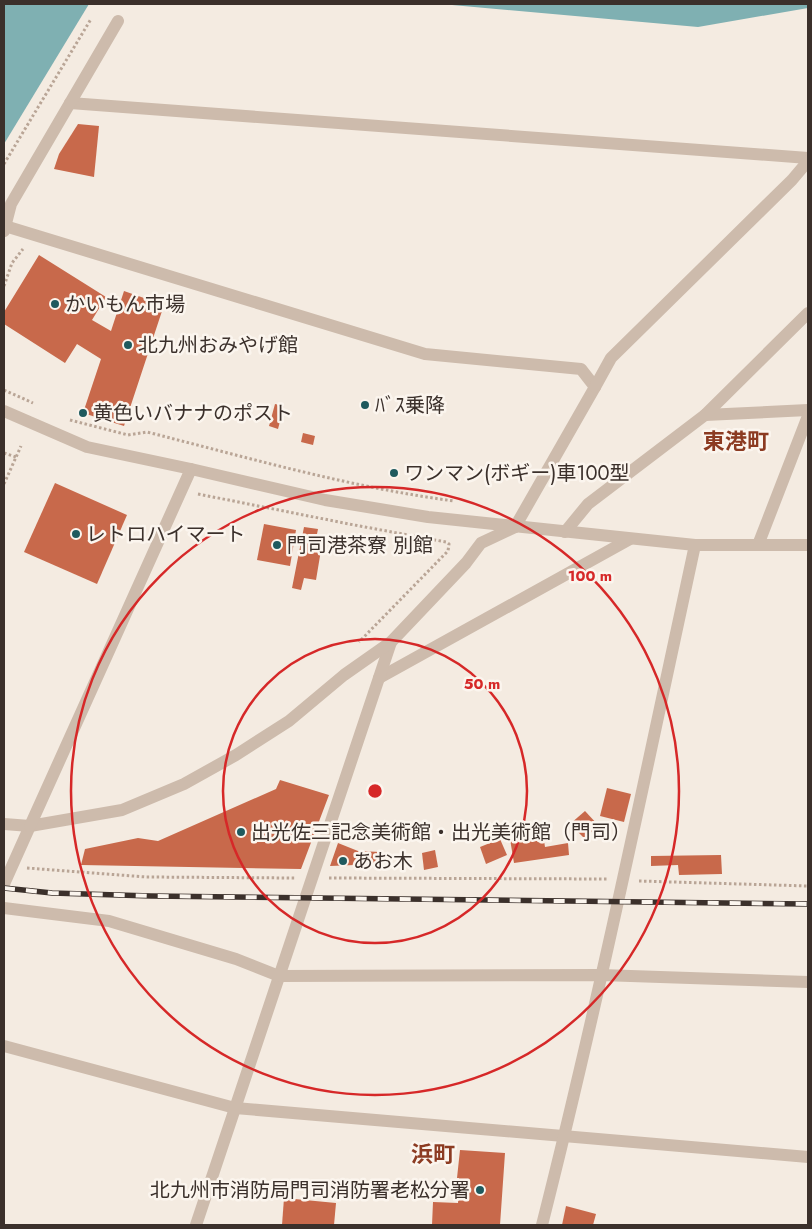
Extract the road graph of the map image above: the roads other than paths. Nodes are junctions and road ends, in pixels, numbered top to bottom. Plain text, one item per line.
1 (118, 21) dead end
2 (70, 103) junction
3 (808, 159) edge
4 (4, 228) edge
5 (808, 313) edge
6 (595, 387) junction
7 (808, 410) edge
8 (4, 411) edge
9 (706, 415) junction
10 (808, 416) edge
11 (191, 470) junction
12 (515, 527) junction
13 (566, 532) junction
14 (630, 539) junction
15 (695, 545) junction
16 (758, 545) junction
17 (808, 545) edge
18 (391, 642) junction
19 (379, 678) junction
20 (4, 824) edge
21 (30, 826) junction
22 (4, 884) edge
23 (4, 908) edge
24 (602, 975) junction
25 (279, 976) junction
26 (808, 982) edge
27 (4, 1046) edge
28 (235, 1108) junction
29 (565, 1136) junction
30 (808, 1157) edge
31 (196, 1225) edge
32 (542, 1225) edge

1 - 2 street
2 - 3 street
2 - 4 street
3 - 6 street
4 - 6 street
5 - 9 street
6 - 12 street
7 - 9 street
8 - 11 street
9 - 13 street
10 - 16 street
11 - 12 street
11 - 21 street
12 - 13 street
12 - 18 street
13 - 14 street
14 - 15 street
14 - 19 street
15 - 16 street
15 - 24 street
16 - 17 street
18 - 19 street
18 - 21 street
19 - 25 street
20 - 21 street
21 - 22 street
23 - 25 street
24 - 25 street
24 - 26 street
24 - 29 street
25 - 28 street
27 - 28 street
28 - 29 street
28 - 31 street
29 - 30 street
29 - 32 street

